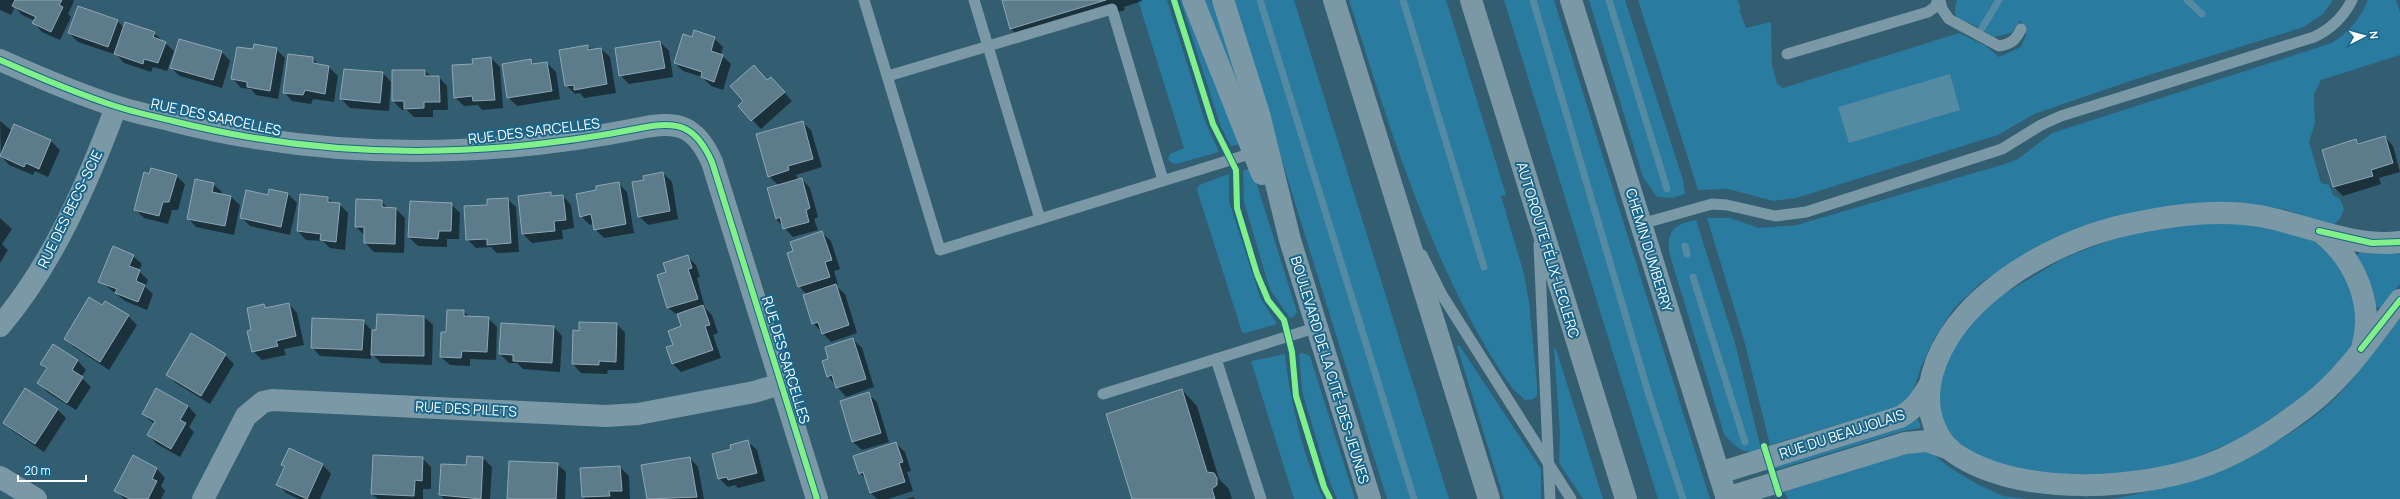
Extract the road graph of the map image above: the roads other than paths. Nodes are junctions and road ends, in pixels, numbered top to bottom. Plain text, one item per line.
1 (864, 0) edge
2 (974, 0) edge
3 (1193, 0) edge
4 (1223, 0) edge
5 (1334, 0) edge
6 (1471, 0) edge
7 (1571, 0) edge
8 (1939, 0) edge
9 (2352, 0) edge
10 (2021, 29) dead end
11 (988, 45) junction
12 (1787, 54) dead end
13 (0, 60) edge
14 (888, 76) junction
15 (116, 107) junction
16 (1260, 150) junction
17 (1163, 180) junction
18 (1399, 208) junction
19 (1538, 217) junction
20 (1040, 219) junction
21 (1641, 224) junction
22 (2319, 231) junction
23 (2400, 242) edge
24 (2400, 300) edge
25 (0, 326) edge
26 (1318, 327) junction
27 (2361, 349) junction
28 (1216, 359) junction
29 (781, 384) junction
30 (1930, 384) junction
31 (1104, 394) dead end
32 (1950, 449) junction
33 (1548, 464) junction
34 (1718, 473) junction
35 (0, 477) edge
36 (36, 499) edge
37 (203, 499) edge
38 (817, 499) edge
39 (1261, 499) edge
40 (1370, 499) edge
41 (1489, 499) edge
42 (1550, 499) edge
43 (1571, 499) edge
44 (1626, 499) edge
45 (1727, 499) edge

1 - 14 lane
2 - 11 lane
3 - 16 street, BOULEVARD DE LA CITÉ-DES-JEUNES
4 - 16 street, BOULEVARD DE LA CITÉ-DES-JEUNES
5 - 18 highway
6 - 19 highway, AUTOROUTE FÉLIX-LECLERC
7 - 21 street, CHEMIN DUMBERRY
8 - 10 lane
8 - 12 lane
9 - 21 lane
11 - 14 lane
11 - 17 lane
11 - 20 lane
13 - 15 street, RUE DES SARCELLES
14 - 20 lane
15 - 25 street, RUE DES BECS-SCIE
15 - 29 street, RUE DES SARCELLES
16 - 17 lane
16 - 26 street, BOULEVARD DE LA CITÉ-DES-JEUNES
17 - 20 lane
18 - 33 lane
18 - 41 highway
19 - 33 lane
19 - 44 highway, AUTOROUTE FÉLIX-LECLERC
21 - 34 street, CHEMIN DUMBERRY
22 - 23 street, RUE DU BEAUJOLAIS
22 - 27 street, RUE DU BEAUJOLAIS
22 - 30 street, RUE DU BEAUJOLAIS
24 - 27 street, RUE DU BEAUJOLAIS
26 - 28 lane
26 - 40 street, BOULEVARD DE LA CITÉ-DES-JEUNES
27 - 32 street, RUE DU BEAUJOLAIS
28 - 31 lane
28 - 39 lane
29 - 37 street, RUE DES PILETS
29 - 38 street, RUE DES SARCELLES
30 - 32 street, RUE DU BEAUJOLAIS
30 - 34 street, RUE DU BEAUJOLAIS
32 - 45 street, RUE DU BEAUJOLAIS
33 - 42 lane
33 - 43 lane
34 - 45 street, CHEMIN DUMBERRY
35 - 36 street

